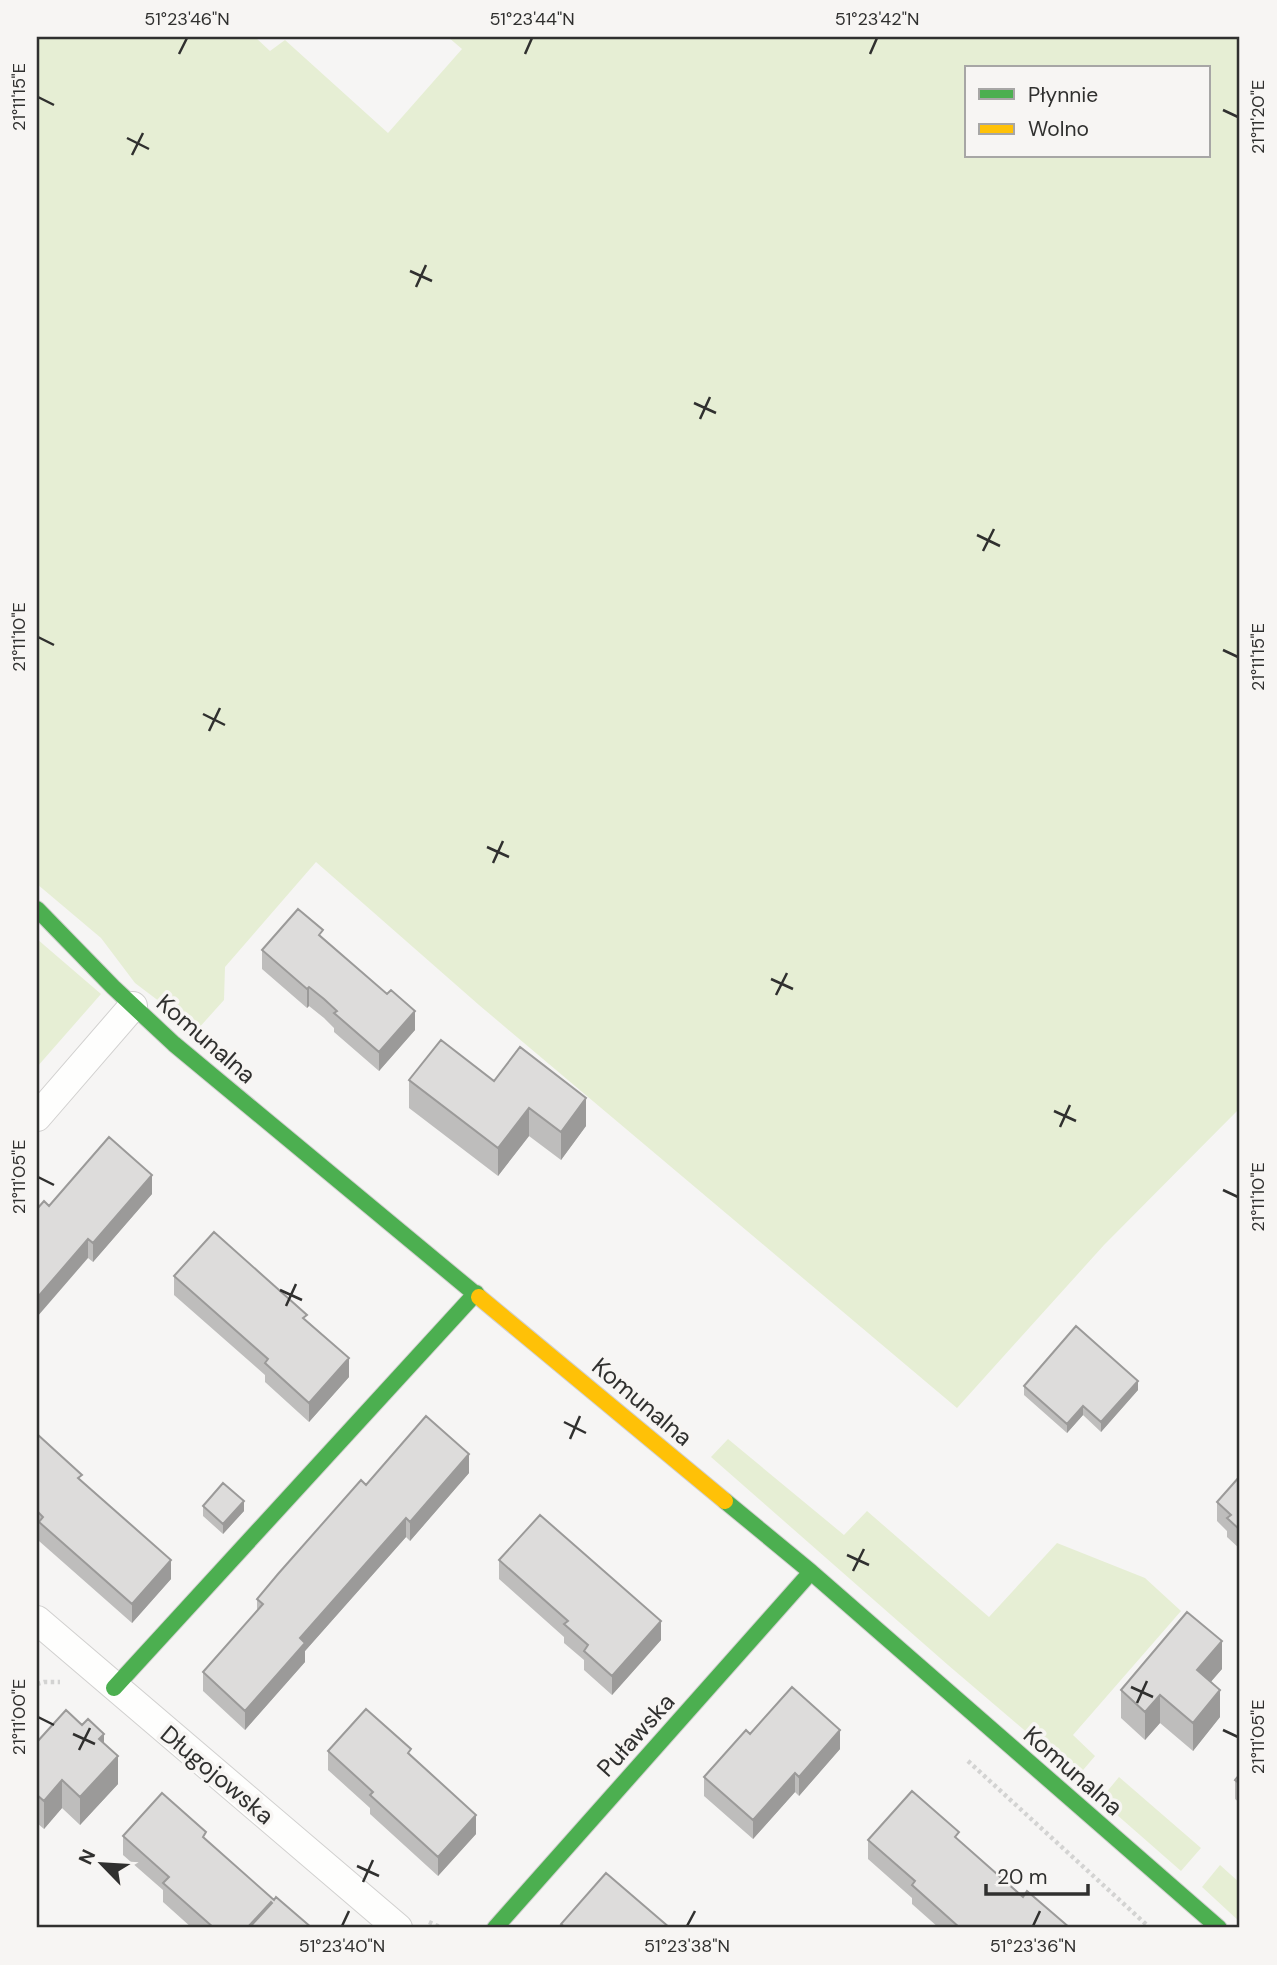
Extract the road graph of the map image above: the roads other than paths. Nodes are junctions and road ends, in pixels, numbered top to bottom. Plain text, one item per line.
1 (37, 909) edge
2 (133, 1006) junction
3 (37, 1117) edge
4 (476, 1293) junction
5 (811, 1572) junction
6 (41, 1634) edge
7 (114, 1688) junction
8 (398, 1928) edge
9 (495, 1928) edge
10 (1219, 1928) edge

1 - 2 street, Komunalna
2 - 3 street
2 - 4 street, Komunalna
4 - 5 street, Komunalna
4 - 7 street
5 - 9 street, Puławska
5 - 10 street, Komunalna
6 - 7 street, Długojowska
7 - 8 street, Długojowska

